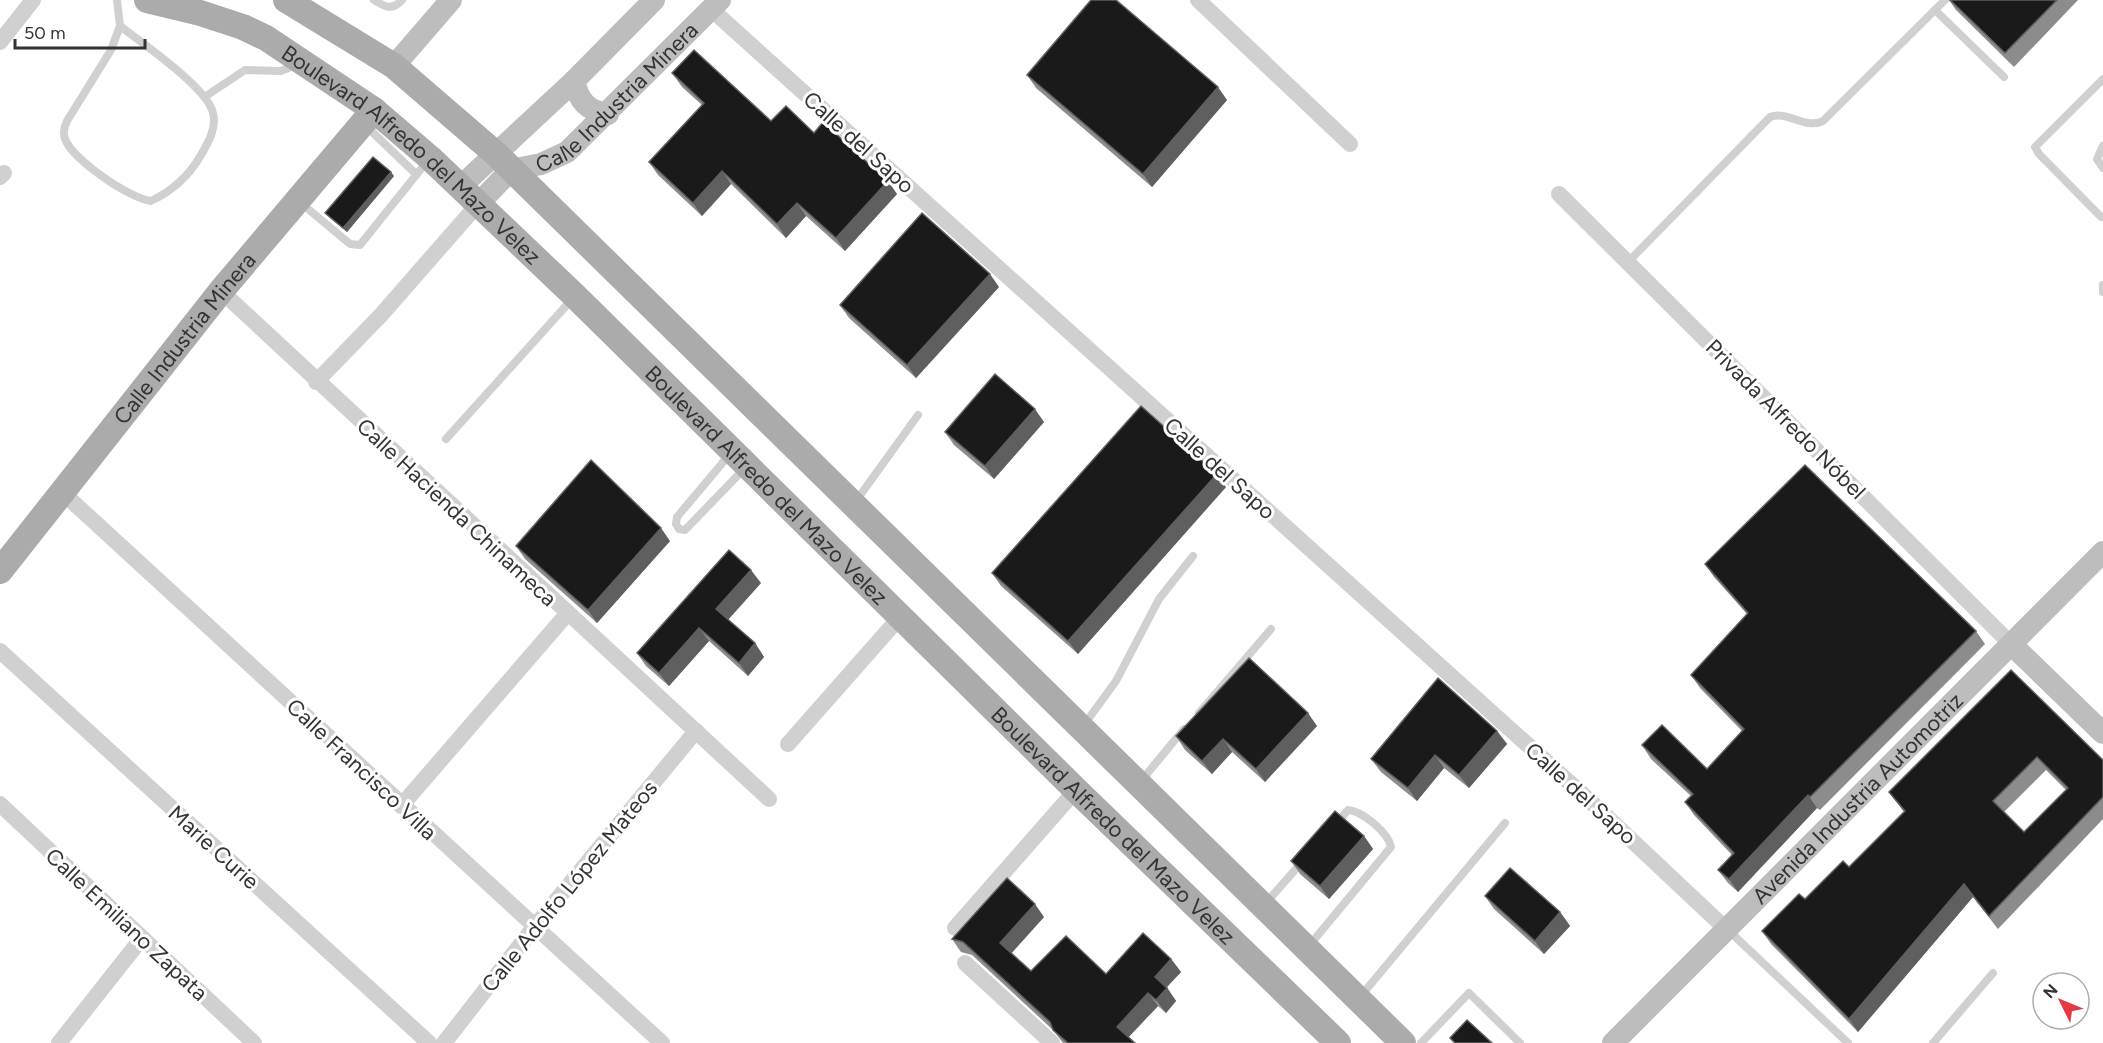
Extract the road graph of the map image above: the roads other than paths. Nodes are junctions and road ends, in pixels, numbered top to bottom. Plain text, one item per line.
1 (33, 0) edge
2 (117, 0) edge
3 (147, 0) edge
4 (286, 0) edge
5 (374, 0) edge
6 (402, 0) edge
7 (451, 0) edge
8 (654, 0) edge
9 (1198, 0) edge
10 (1945, 0) edge
11 (716, 5) edge
12 (1935, 10) junction
13 (120, 26) junction
14 (0, 42) edge
15 (303, 61) junction
16 (394, 66) junction
17 (2004, 77) dead end
18 (2103, 79) edge
19 (574, 81) junction
20 (206, 96) junction
21 (608, 114) junction
22 (369, 117) junction
23 (1350, 144) dead end
24 (2103, 146) edge
25 (504, 162) junction
26 (423, 166) junction
27 (2103, 168) edge
28 (1559, 194) dead end
29 (470, 195) junction
30 (298, 201) junction
31 (2101, 217) dead end
32 (1628, 262) junction
33 (2103, 285) edge
34 (221, 291) junction
35 (2103, 292) edge
36 (574, 296) junction
37 (316, 382) junction
38 (918, 415) dead end
39 (446, 439) dead end
40 (740, 458) junction
41 (63, 493) junction
42 (854, 504) junction
43 (2103, 552) edge
44 (1193, 556) dead end
45 (0, 571) edge
46 (567, 614) junction
47 (900, 617) junction
48 (1271, 629) dead end
49 (2012, 645) junction
50 (0, 651) edge
51 (1082, 728) junction
52 (696, 731) junction
53 (2103, 733) edge
54 (788, 744) dead end
55 (1138, 784) junction
56 (1076, 790) junction
57 (769, 798) dead end
58 (0, 804) edge
59 (401, 806) junction
60 (1505, 823) dead end
61 (1332, 828) edge
62 (1309, 854) edge
63 (1262, 908) junction
64 (535, 926) junction
65 (955, 928) dead end
66 (1726, 929) junction
67 (142, 938) junction
68 (1306, 949) junction
69 (965, 963) dead end
70 (1993, 973) dead end
71 (1358, 1000) junction
72 (59, 1043) edge
73 (254, 1043) edge
74 (429, 1043) edge
75 (444, 1043) edge
76 (662, 1043) edge
77 (1052, 1043) edge
78 (1338, 1043) edge
79 (1403, 1043) edge
80 (1421, 1043) edge
81 (1520, 1043) edge
82 (1613, 1043) edge
83 (1848, 1043) edge
84 (1933, 1043) edge

1 - 14 street
2 - 13 lane
3 - 15 main road, Boulevard Alfredo del Mazo Velez
4 - 16 main road, Boulevard Alfredo del Mazo Velez
5 - 6 lane
7 - 16 main road
8 - 19 main road, Calle Industria Minera
9 - 23 street
10 - 12 lane
11 - 21 main road, Calle Industria Minera
11 - 66 street, Calle del Sapo
12 - 17 lane
12 - 32 lane
13 - 20 lane
13 - 20 lane
15 - 20 lane
15 - 22 main road, Boulevard Alfredo del Mazo Velez
16 - 25 main road, Boulevard Alfredo del Mazo Velez
18 - 31 lane
19 - 21 main road
19 - 25 main road, Calle Industria Minera
21 - 25 main road, Calle Industria Minera
22 - 26 main road, Boulevard Alfredo del Mazo Velez
22 - 30 main road, Calle Industria Minera
24 - 27 lane
25 - 29 main road, Calle Industria Minera
25 - 42 main road, Boulevard Alfredo del Mazo Velez
26 - 29 main road, Boulevard Alfredo del Mazo Velez
26 - 30 lane
28 - 32 street, Privada Alfredo Nóbel
29 - 36 main road, Boulevard Alfredo del Mazo Velez
29 - 37 street
30 - 34 main road, Calle Industria Minera
32 - 49 street, Privada Alfredo Nóbel
33 - 35 lane
34 - 37 street, Calle Hacienda Chinameca
34 - 41 main road, Calle Industria Minera
36 - 39 lane
36 - 40 main road, Boulevard Alfredo del Mazo Velez
37 - 46 street, Calle Hacienda Chinameca
38 - 42 lane
40 - 40 lane
40 - 47 main road, Boulevard Alfredo del Mazo Velez
41 - 45 main road, Calle Industria Minera
41 - 59 street, Calle Francisco Villa
42 - 51 main road, Boulevard Alfredo del Mazo Velez
43 - 49 main road, Avenida Industria Automotriz
44 - 51 lane
46 - 52 street, Calle Hacienda Chinameca
46 - 59 street
47 - 54 street
47 - 56 main road, Boulevard Alfredo del Mazo Velez
48 - 55 lane
49 - 53 main road
49 - 66 main road, Avenida Industria Automotriz
50 - 74 street, Marie Curie
51 - 55 main road, Boulevard Alfredo del Mazo Velez
52 - 57 street, Calle Hacienda Chinameca
52 - 64 street, Calle Adolfo López Mateos
55 - 63 main road, Boulevard Alfredo del Mazo Velez
56 - 65 street
56 - 78 main road, Boulevard Alfredo del Mazo Velez
58 - 67 street, Calle Emiliano Zapata
59 - 64 street, Calle Francisco Villa
60 - 71 lane
61 - 68 lane
62 - 63 lane
63 - 68 main road, Boulevard Alfredo del Mazo Velez
64 - 75 street, Calle Adolfo López Mateos
64 - 76 street, Calle Francisco Villa
66 - 82 main road, Avenida Industria Automotriz
66 - 83 lane
67 - 72 street
67 - 73 street, Calle Emiliano Zapata
68 - 71 main road, Boulevard Alfredo del Mazo Velez
69 - 77 street
70 - 84 lane
71 - 79 main road, Boulevard Alfredo del Mazo Velez
80 - 81 lane

